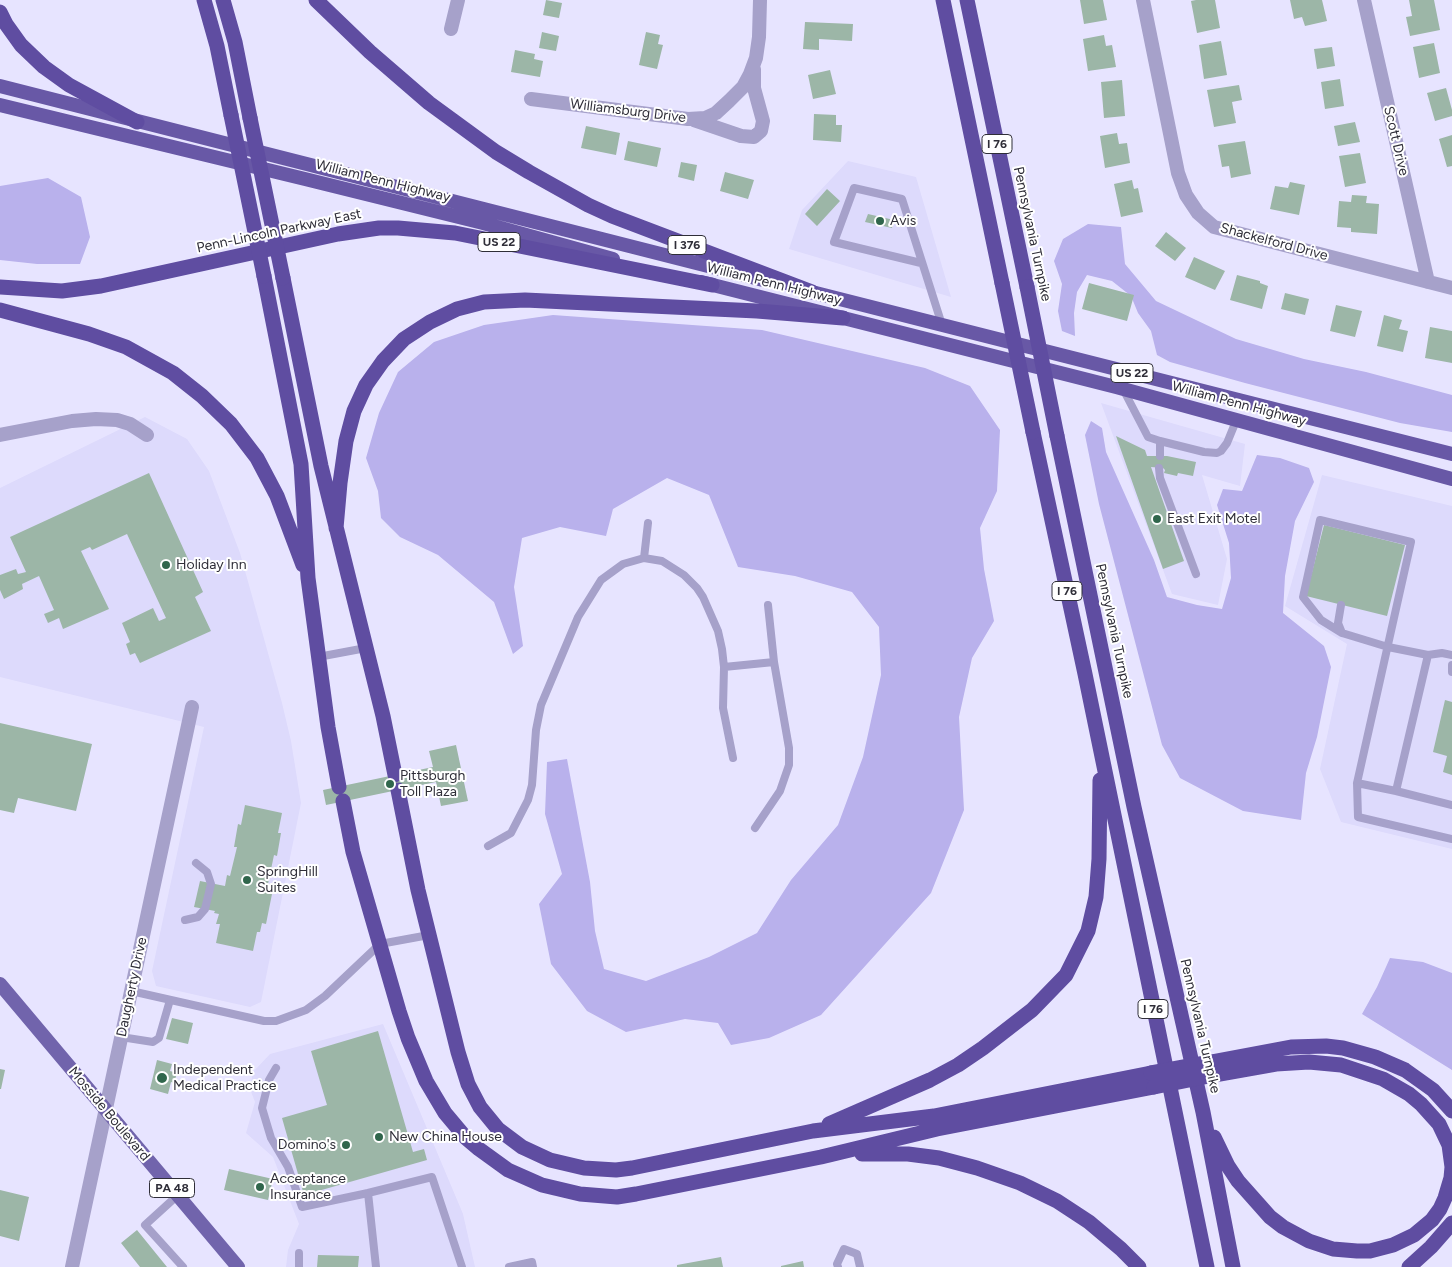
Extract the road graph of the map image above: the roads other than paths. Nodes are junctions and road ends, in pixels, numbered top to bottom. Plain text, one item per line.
1 (204, 0) edge
2 (223, 0) edge
3 (316, 0) edge
4 (458, 0) edge
5 (760, 0) edge
6 (943, 0) edge
7 (967, 0) edge
8 (1143, 0) edge
9 (1364, 0) edge
10 (0, 12) edge
11 (451, 29) dead end
12 (756, 58) junction
13 (0, 86) edge
14 (531, 99) dead end
15 (0, 105) edge
16 (688, 119) junction
17 (137, 122) junction
18 (921, 263) junction
19 (1428, 282) junction
20 (712, 285) junction
21 (0, 287) edge
22 (1452, 288) edge
23 (812, 292) junction
24 (0, 301) edge
25 (0, 310) edge
26 (843, 318) junction
27 (50, 322) junction
28 (942, 325) junction
29 (1123, 390) junction
30 (1236, 421) junction
31 (0, 435) edge
32 (147, 435) dead end
33 (1160, 440) junction
34 (1452, 454) edge
35 (1160, 456) dead end
36 (1159, 468) dead end
37 (1452, 479) edge
38 (648, 523) dead end
39 (336, 528) junction
40 (644, 558) junction
41 (1196, 574) dead end
42 (308, 578) junction
43 (768, 605) dead end
44 (1341, 605) dead end
45 (1342, 633) junction
46 (1388, 647) junction
47 (366, 648) junction
48 (1428, 655) junction
49 (1452, 655) edge
50 (318, 657) junction
51 (774, 662) junction
52 (1452, 665) edge
53 (724, 667) junction
54 (1452, 672) edge
55 (192, 706) dead end
56 (1101, 751) junction
57 (733, 758) dead end
58 (1357, 783) junction
59 (1396, 791) junction
60 (1452, 805) edge
61 (755, 828) dead end
62 (1452, 839) edge
63 (488, 846) dead end
64 (196, 864) dead end
65 (185, 920) dead end
66 (429, 935) junction
67 (380, 944) junction
68 (0, 984) edge
69 (131, 991) junction
70 (170, 1000) junction
71 (121, 1037) junction
72 (276, 1068) dead end
73 (1213, 1068) junction
74 (1152, 1080) junction
75 (106, 1110) junction
76 (1452, 1111) edge
77 (1203, 1112) junction
78 (813, 1131) junction
79 (820, 1157) junction
80 (368, 1193) junction
81 (178, 1195) junction
82 (1452, 1223) edge
83 (299, 1253) dead end
84 (72, 1267) edge
85 (183, 1267) edge
86 (238, 1267) edge
87 (299, 1267) edge
88 (376, 1267) edge
89 (462, 1267) edge
90 (509, 1267) edge
91 (533, 1267) edge
92 (838, 1267) edge
93 (860, 1267) edge
94 (1139, 1267) edge
95 (1207, 1267) edge
96 (1234, 1267) edge
97 (1409, 1267) edge

1 - 42 highway, bridge
2 - 39 highway, bridge
3 - 23 highway, I 376
4 - 11 street
5 - 12 street, Williamsburg Drive
6 - 56 highway, I 76, bridge
7 - 77 highway, Pennsylvania Turnpike / I 76, bridge
8 - 19 street, Shackelford Drive
9 - 19 street, Scott Drive
10 - 17 highway
12 - 16 street, Williamsburg Drive
12 - 16 street
13 - 17 highway, William Penn Highway
14 - 16 street, Williamsburg Drive
15 - 20 highway, William Penn Highway
17 - 23 highway, William Penn Highway
18 - 18 lane
18 - 28 lane
19 - 22 street, Shackelford Drive
20 - 21 highway, Penn-Lincoln Parkway East / US 22
20 - 26 highway, William Penn Highway / US 22
23 - 28 highway, William Penn Highway / US 22
24 - 27 highway
25 - 27 highway
26 - 29 highway, William Penn Highway / US 22
26 - 39 highway
27 - 42 highway
28 - 34 highway, William Penn Highway / US 22
29 - 30 highway, William Penn Highway / US 22
29 - 33 lane
30 - 33 lane
30 - 37 highway, William Penn Highway / US 22
31 - 32 street
33 - 35 lane
36 - 41 lane
38 - 40 lane
39 - 47 highway
40 - 53 lane
40 - 63 lane
42 - 50 highway
43 - 51 lane
44 - 45 lane
45 - 46 lane
45 - 46 lane
46 - 48 lane
46 - 58 lane
47 - 50 lane
47 - 66 highway
48 - 49 lane
48 - 59 lane
50 - 67 highway
51 - 53 lane
51 - 61 lane
52 - 54 lane
53 - 57 lane
55 - 69 street, Daugherty Drive
56 - 78 highway
56 - 95 highway, I 76
58 - 59 lane
58 - 62 lane
59 - 60 lane
64 - 65 lane
66 - 67 lane
66 - 78 highway
67 - 70 lane
67 - 79 highway
68 - 75 main road, Mosside Boulevard / PA 48
69 - 70 lane
69 - 71 street, Daugherty Drive
70 - 71 lane
71 - 75 street, Daugherty Drive
72 - 80 lane
73 - 74 highway, bridge
73 - 76 highway
73 - 77 highway
74 - 78 highway
74 - 79 highway
75 - 81 main road, Mosside Boulevard / PA 48
75 - 84 street, Daugherty Drive
77 - 96 highway, Pennsylvania Turnpike / I 76
79 - 94 highway
80 - 88 lane
80 - 89 lane
81 - 85 lane
81 - 86 main road, Mosside Boulevard / PA 48
82 - 97 highway
83 - 87 lane
90 - 91 lane
92 - 93 lane

